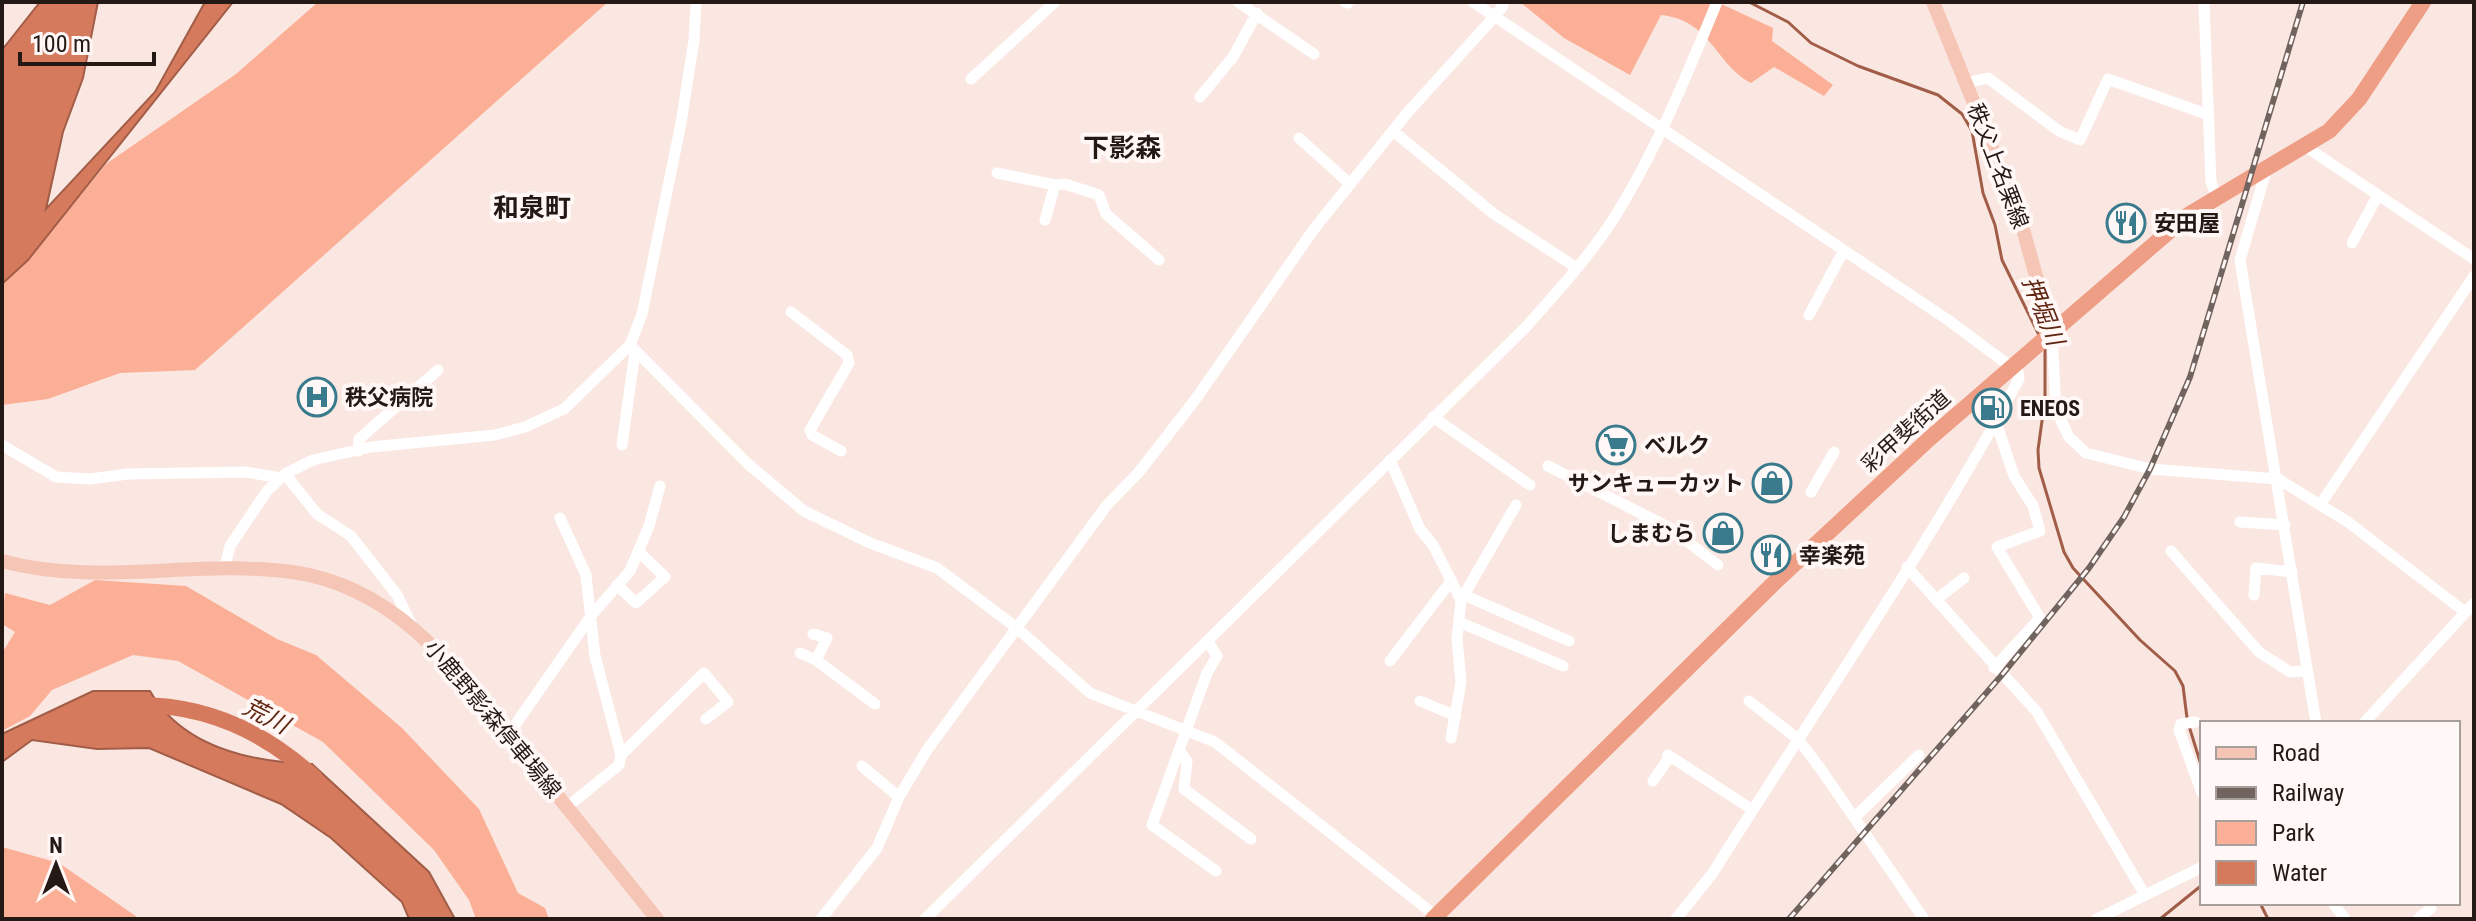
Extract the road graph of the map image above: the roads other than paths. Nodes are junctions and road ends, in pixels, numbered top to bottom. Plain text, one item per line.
1 (696, 2) edge
2 (1055, 2) edge
3 (1238, 2) edge
4 (1473, 2) edge
5 (1500, 2) edge
6 (1717, 2) edge
7 (1933, 2) edge
8 (2204, 2) edge
9 (2423, 2) edge
10 (1257, 13) junction
11 (1496, 15) junction
12 (1314, 54) dead end
13 (971, 79) dead end
14 (1966, 83) junction
15 (1200, 97) dead end
16 (2209, 115) junction
17 (1661, 130) junction
18 (1393, 131) junction
19 (1299, 138) dead end
20 (2306, 147) junction
21 (2267, 168) junction
22 (997, 173) dead end
23 (1350, 184) junction
24 (1055, 185) junction
25 (2216, 195) junction
26 (2378, 195) junction
27 (1045, 220) dead end
28 (2352, 243) dead end
29 (1843, 252) junction
30 (2474, 259) edge
31 (1159, 260) dead end
32 (1577, 268) junction
33 (2474, 276) edge
34 (791, 312) dead end
35 (1809, 315) dead end
36 (2048, 336) junction
37 (632, 349) junction
38 (2019, 362) junction
39 (438, 370) dead end
40 (1433, 417) junction
41 (1996, 422) junction
42 (2, 445) edge
43 (622, 445) dead end
44 (358, 451) junction
45 (841, 451) dead end
46 (1834, 452) dead end
47 (1390, 460) junction
48 (1548, 466) dead end
49 (283, 476) junction
50 (2278, 479) junction
51 (1530, 485) dead end
52 (660, 486) dead end
53 (1811, 492) dead end
54 (1516, 505) dead end
55 (2320, 505) junction
56 (560, 518) dead end
57 (2240, 522) dead end
58 (2285, 525) junction
59 (2171, 551) dead end
60 (639, 552) junction
61 (2, 561) edge
62 (1718, 565) dead end
63 (1907, 567) junction
64 (224, 570) junction
65 (2292, 572) junction
66 (1964, 578) dead end
67 (1451, 581) junction
68 (617, 585) junction
69 (2254, 595) dead end
70 (1462, 597) junction
71 (1937, 599) junction
72 (2472, 606) edge
73 (591, 616) junction
74 (1459, 622) junction
75 (412, 626) junction
76 (1017, 628) junction
77 (813, 634) dead end
78 (1569, 641) dead end
79 (1208, 642) junction
80 (800, 653) dead end
81 (816, 660) junction
82 (1390, 661) dead end
83 (1563, 666) dead end
84 (1994, 668) junction
85 (2307, 671) junction
86 (1420, 701) dead end
87 (1749, 701) dead end
88 (875, 704) dead end
89 (1135, 712) junction
90 (1456, 716) junction
91 (706, 719) dead end
92 (2316, 721) edge
93 (2366, 721) edge
94 (2190, 723) dead end
95 (1189, 731) junction
96 (508, 735) junction
97 (1451, 738) dead end
98 (1798, 739) junction
99 (1181, 753) junction
100 (621, 755) junction
101 (1919, 755) dead end
102 (862, 766) dead end
103 (1653, 781) dead end
104 (2200, 788) edge
105 (899, 797) junction
106 (567, 807) junction
107 (1753, 810) junction
108 (1854, 818) junction
109 (1251, 839) dead end
110 (2200, 868) edge
111 (1216, 871) dead end
112 (2145, 895) junction
113 (2431, 908) dead end
114 (1435, 917) edge
115 (657, 919) edge
116 (821, 919) edge
117 (925, 919) edge
118 (1676, 919) edge
119 (1924, 919) edge
120 (2098, 919) edge
121 (2418, 919) edge

1 - 37 street
2 - 13 street
3 - 10 street
4 - 11 street
5 - 11 street
6 - 17 street
7 - 14 main road, 秩父上名栗線
8 - 16 street
9 - 20 highway, 彩甲斐街道
10 - 12 street
10 - 15 street
11 - 17 street
11 - 18 street
14 - 16 street
14 - 36 main road, 秩父上名栗線
16 - 25 street
17 - 29 street
17 - 32 street
18 - 23 street
18 - 32 street
19 - 23 street
20 - 21 highway, 彩甲斐街道
20 - 26 street
21 - 25 highway, 彩甲斐街道
21 - 50 street
22 - 24 street
23 - 76 street
24 - 27 street
24 - 31 street
25 - 36 highway, 彩甲斐街道
26 - 28 street
26 - 30 street
29 - 35 street
29 - 38 street
32 - 40 street
33 - 55 street
34 - 45 street
36 - 38 highway, 彩甲斐街道
36 - 50 street
37 - 43 street
37 - 44 street
37 - 76 street
38 - 41 street
38 - 114 highway, 彩甲斐街道
39 - 44 street
40 - 47 street
40 - 51 street
41 - 63 street
41 - 84 street
42 - 49 street
44 - 49 street
46 - 53 street
47 - 67 street
47 - 79 street
48 - 62 street
49 - 64 street
49 - 75 street
50 - 55 street
50 - 58 street
52 - 60 street
54 - 70 street
55 - 72 street
56 - 73 street
57 - 58 street
58 - 65 street
59 - 85 street
60 - 68 street
60 - 68 street
61 - 64 main road, 小鹿野影森停車場線
63 - 71 street
63 - 98 street
64 - 75 main road, 小鹿野影森停車場線
65 - 69 street
65 - 85 street
66 - 71 street
67 - 70 street
67 - 82 street
68 - 73 street
70 - 74 street
70 - 78 street
71 - 84 street
72 - 93 street
73 - 96 street
73 - 100 street
74 - 83 street
74 - 90 street
75 - 96 main road, 小鹿野影森停車場線
76 - 89 street
76 - 105 street
77 - 81 street
79 - 89 street
79 - 95 street
80 - 81 street
81 - 88 street
84 - 112 street
85 - 92 street
86 - 90 street
87 - 98 street
89 - 95 street
89 - 117 street
90 - 97 street
91 - 100 street
94 - 104 street
95 - 99 street
95 - 114 street
96 - 106 main road, 小鹿野影森停車場線
98 - 107 street
98 - 108 street
99 - 109 street
99 - 111 street
100 - 106 street
101 - 108 street
102 - 105 street
103 - 107 street
105 - 116 street
106 - 115 main road, 小鹿野影森停車場線
107 - 118 street
108 - 119 street
110 - 112 street
112 - 120 street
113 - 121 street

